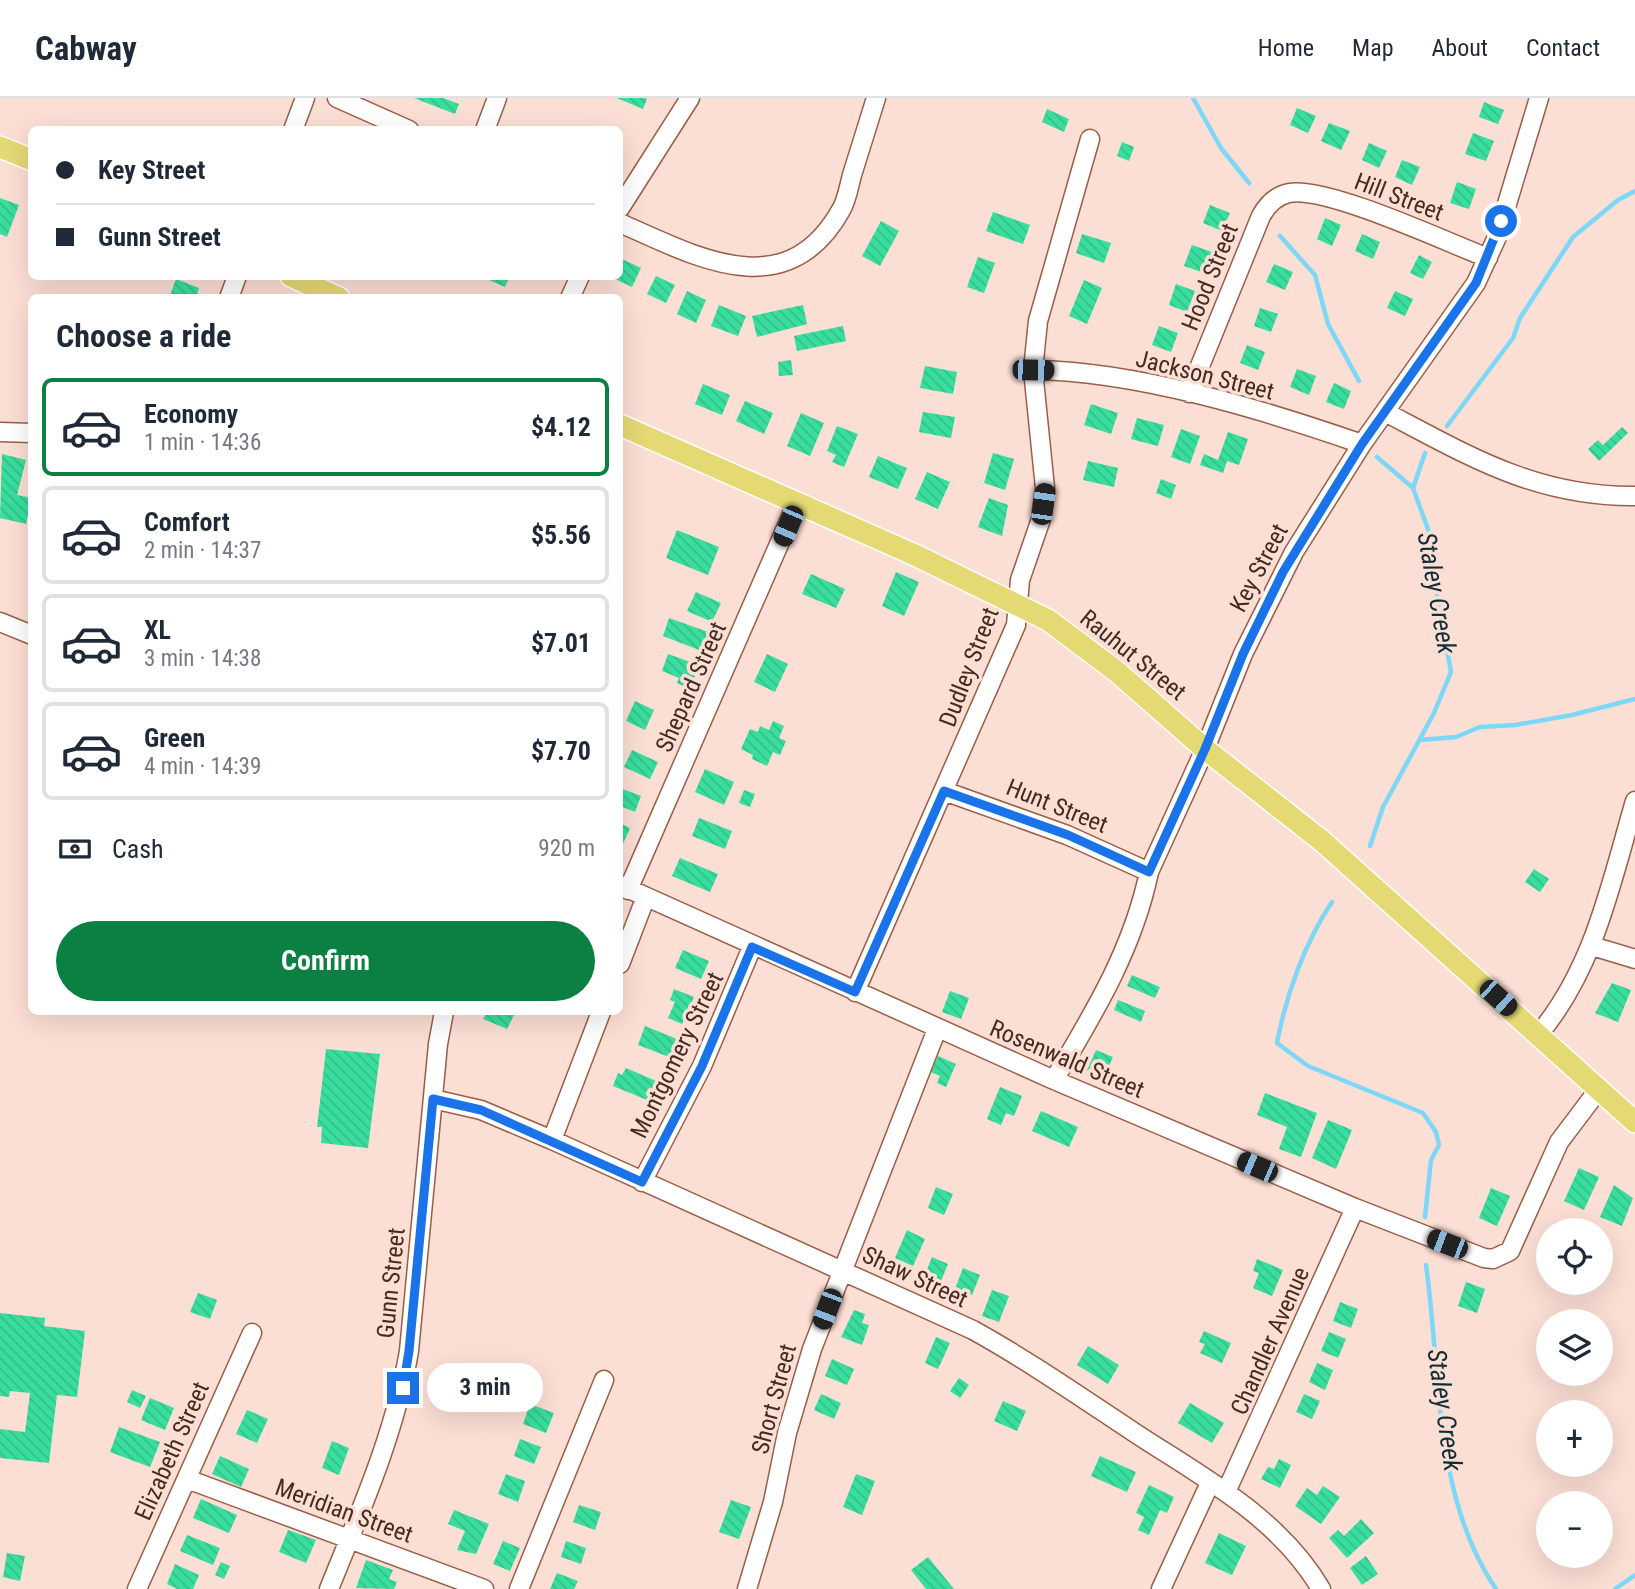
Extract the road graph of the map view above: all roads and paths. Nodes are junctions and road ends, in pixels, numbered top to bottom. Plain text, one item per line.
1 (304, 98) edge
2 (337, 98) edge
3 (497, 98) edge
4 (690, 98) edge
5 (876, 98) edge
6 (1539, 98) edge
7 (294, 126) edge
8 (400, 126) edge
9 (486, 126) edge
10 (1090, 139) dead end
11 (0, 147) edge
12 (28, 158) edge
13 (1291, 193) joint
14 (623, 203) edge
15 (623, 224) edge
16 (1488, 258) junction
17 (300, 280) edge
18 (330, 294) edge
19 (1033, 370) junction
20 (1189, 393) junction
21 (1385, 412) junction
22 (623, 426) edge
23 (0, 432) edge
24 (28, 433) edge
25 (1362, 444) junction
26 (1635, 496) edge
27 (797, 503) junction
28 (1019, 605) junction
29 (0, 622) edge
30 (28, 633) edge
31 (1205, 749) junction
32 (944, 791) junction
33 (1635, 802) edge
34 (1149, 872) junction
35 (624, 887) edge
36 (645, 898) junction
37 (1592, 946) junction
38 (752, 947) junction
39 (623, 956) edge
40 (1635, 959) edge
41 (855, 992) junction
42 (444, 1015) edge
43 (600, 1015) edge
44 (937, 1029) junction
45 (1538, 1035) junction
46 (1054, 1080) junction
47 (1598, 1089) junction
48 (433, 1099) junction
49 (1635, 1122) edge
50 (552, 1140) junction
51 (642, 1182) junction
52 (1355, 1208) junction
53 (841, 1270) junction
54 (252, 1333) dead end
55 (604, 1380) dead end
56 (187, 1479) junction
57 (1210, 1483) junction
58 (1226, 1492) junction
59 (349, 1539) junction
60 (137, 1589) edge
61 (329, 1589) edge
62 (484, 1589) edge
63 (519, 1589) edge
64 (747, 1589) edge
65 (1161, 1589) edge
66 (1321, 1589) edge

1 - 7 street
2 - 8 street
3 - 9 street
4 - 14 street
5 - 15 street
6 - 16 street, Key Street
10 - 19 street, Dudley Street
11 - 12 main road
13 - 16 street, Hill Street
13 - 20 street, Hood Street
16 - 21 street, Key Street
17 - 18 main road
19 - 20 street, Jackson Street
19 - 28 street, Dudley Street
20 - 25 street, Jackson Street
21 - 25 street, Key Street
21 - 26 street
22 - 27 main road, Rauhut Street
23 - 24 street
25 - 31 street, Key Street
27 - 28 main road, Rauhut Street
27 - 35 street, Shepard Street
28 - 31 main road, Rauhut Street
28 - 32 street, Dudley Street
29 - 30 street
31 - 34 street, Key Street
31 - 45 main road, Rauhut Street
32 - 34 street, Hunt Street
32 - 41 street, Dudley Street
33 - 37 street
34 - 46 street, Key Street
35 - 36 street, Rosenwald Street
36 - 38 street, Rosenwald Street
36 - 39 street
37 - 40 street
37 - 45 street
38 - 41 street, Rosenwald Street
38 - 51 street, Montgomery Street
41 - 44 street, Rosenwald Street
42 - 48 street, Gunn Street
43 - 50 street
44 - 46 street, Rosenwald Street
44 - 53 street, Short Street
45 - 47 main road, Rauhut Street
46 - 52 street, Rosenwald Street
47 - 49 main road, Rauhut Street
47 - 52 street, Rosenwald Street
48 - 50 street, Shaw Street
48 - 59 street, Gunn Street
50 - 51 street, Shaw Street
51 - 53 street, Shaw Street
52 - 58 street, Chandler Avenue
53 - 57 street, Shaw Street
53 - 64 street, Short Street
54 - 56 street, Elizabeth Street
55 - 63 street
56 - 59 street, Meridian Street
56 - 60 street, Elizabeth Street
57 - 58 street, Shaw Street
57 - 65 street
58 - 66 street, Shaw Street
59 - 61 street, Gunn Street
59 - 62 street, Meridian Street

